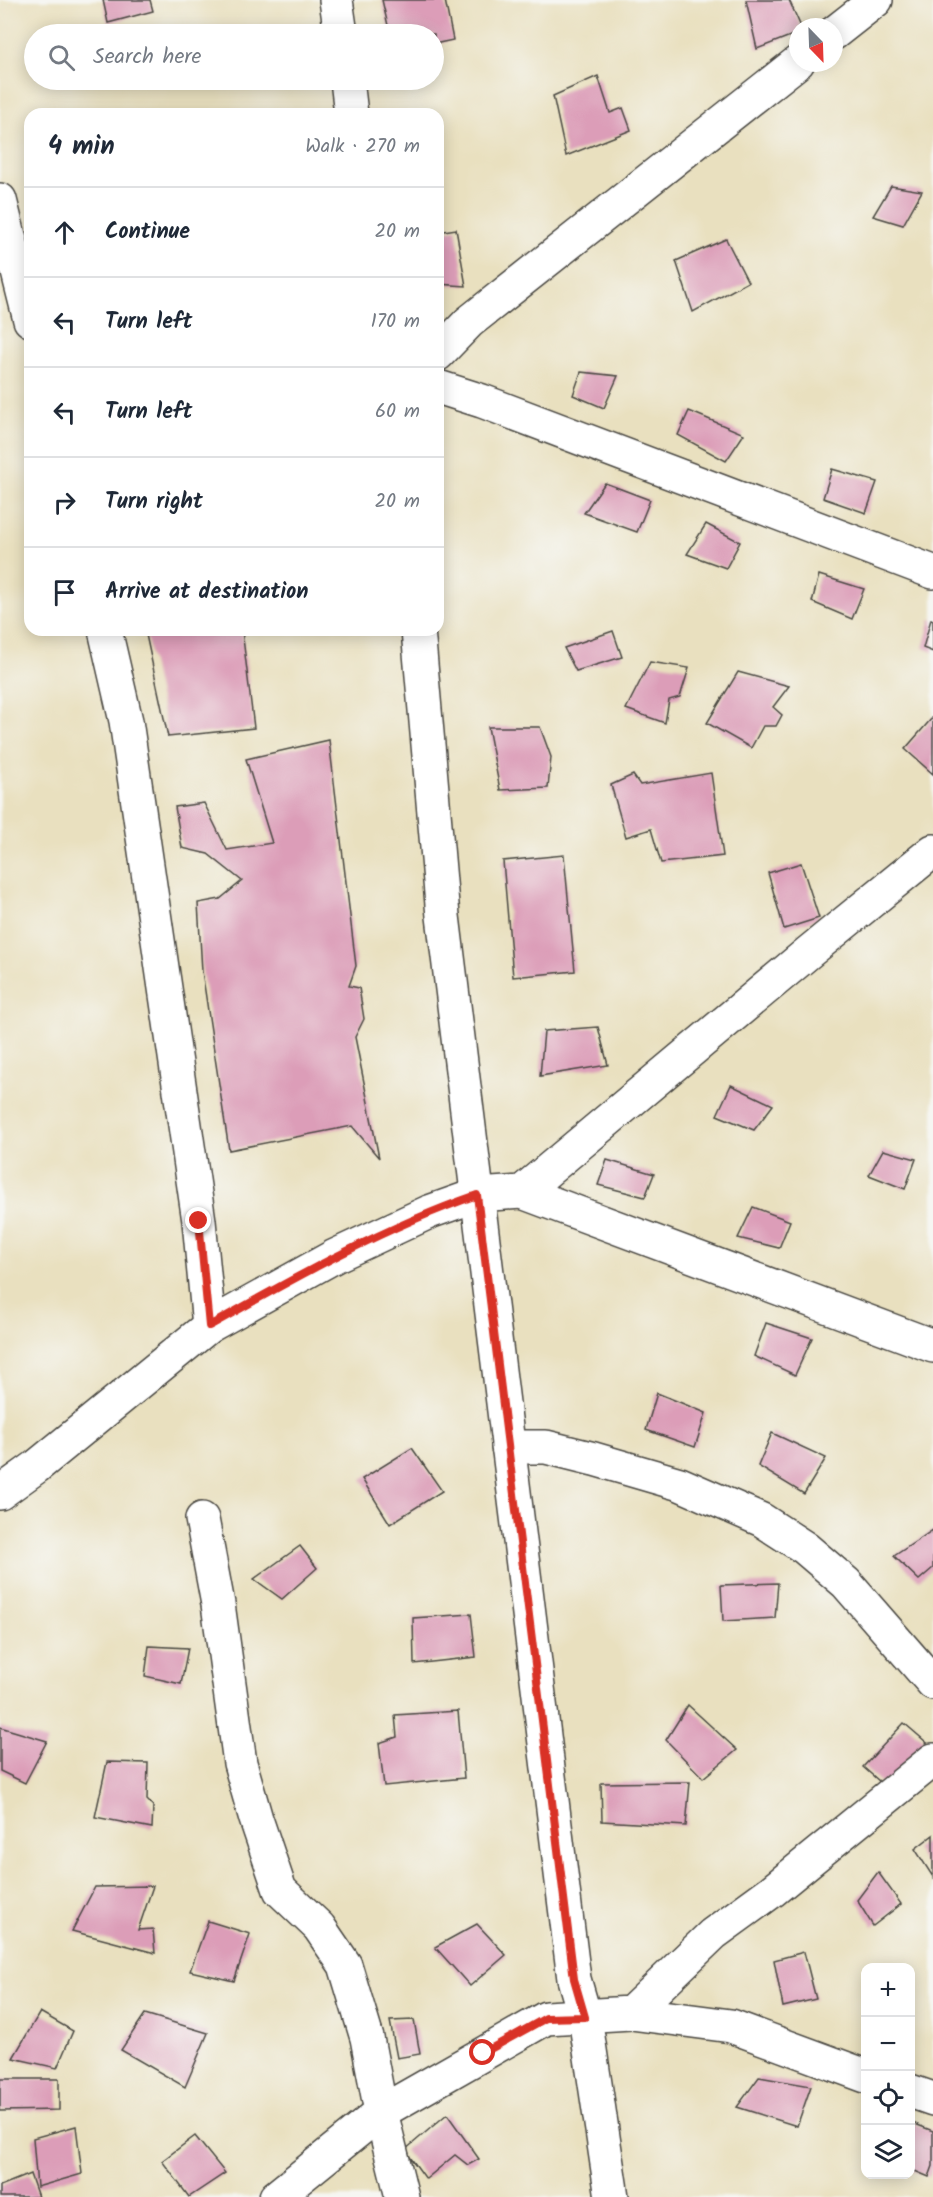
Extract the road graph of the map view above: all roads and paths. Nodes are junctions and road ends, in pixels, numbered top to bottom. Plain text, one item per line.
1 (336, 0) edge
2 (876, 0) edge
3 (340, 24) edge
4 (843, 26) edge
5 (789, 69) edge
6 (348, 90) edge
7 (350, 108) edge
8 (0, 200) edge
9 (24, 296) edge
10 (444, 348) edge
11 (444, 389) edge
12 (933, 572) edge
13 (106, 636) edge
14 (419, 636) edge
15 (933, 851) edge
16 (522, 1192) junction
17 (477, 1195) junction
18 (209, 1326) junction
19 (933, 1346) edge
20 (508, 1447) junction
21 (0, 1493) edge
22 (202, 1519) dead end
23 (933, 1683) edge
24 (933, 1760) edge
25 (631, 2013) junction
26 (585, 2017) junction
27 (861, 2074) edge
28 (915, 2093) edge
29 (933, 2099) edge
30 (381, 2112) junction
31 (276, 2197) edge
32 (402, 2197) edge
33 (612, 2197) edge

1 - 3 street
2 - 4 street
5 - 10 street
6 - 7 street
8 - 9 street
11 - 12 street
13 - 18 street
14 - 17 street
15 - 16 street
16 - 17 street
16 - 19 street
17 - 18 street
17 - 20 street
18 - 21 street
20 - 23 street
20 - 26 street
22 - 30 street
24 - 25 street
25 - 26 street
25 - 27 street
26 - 30 street
26 - 33 street
28 - 29 street
30 - 31 street
30 - 32 street

